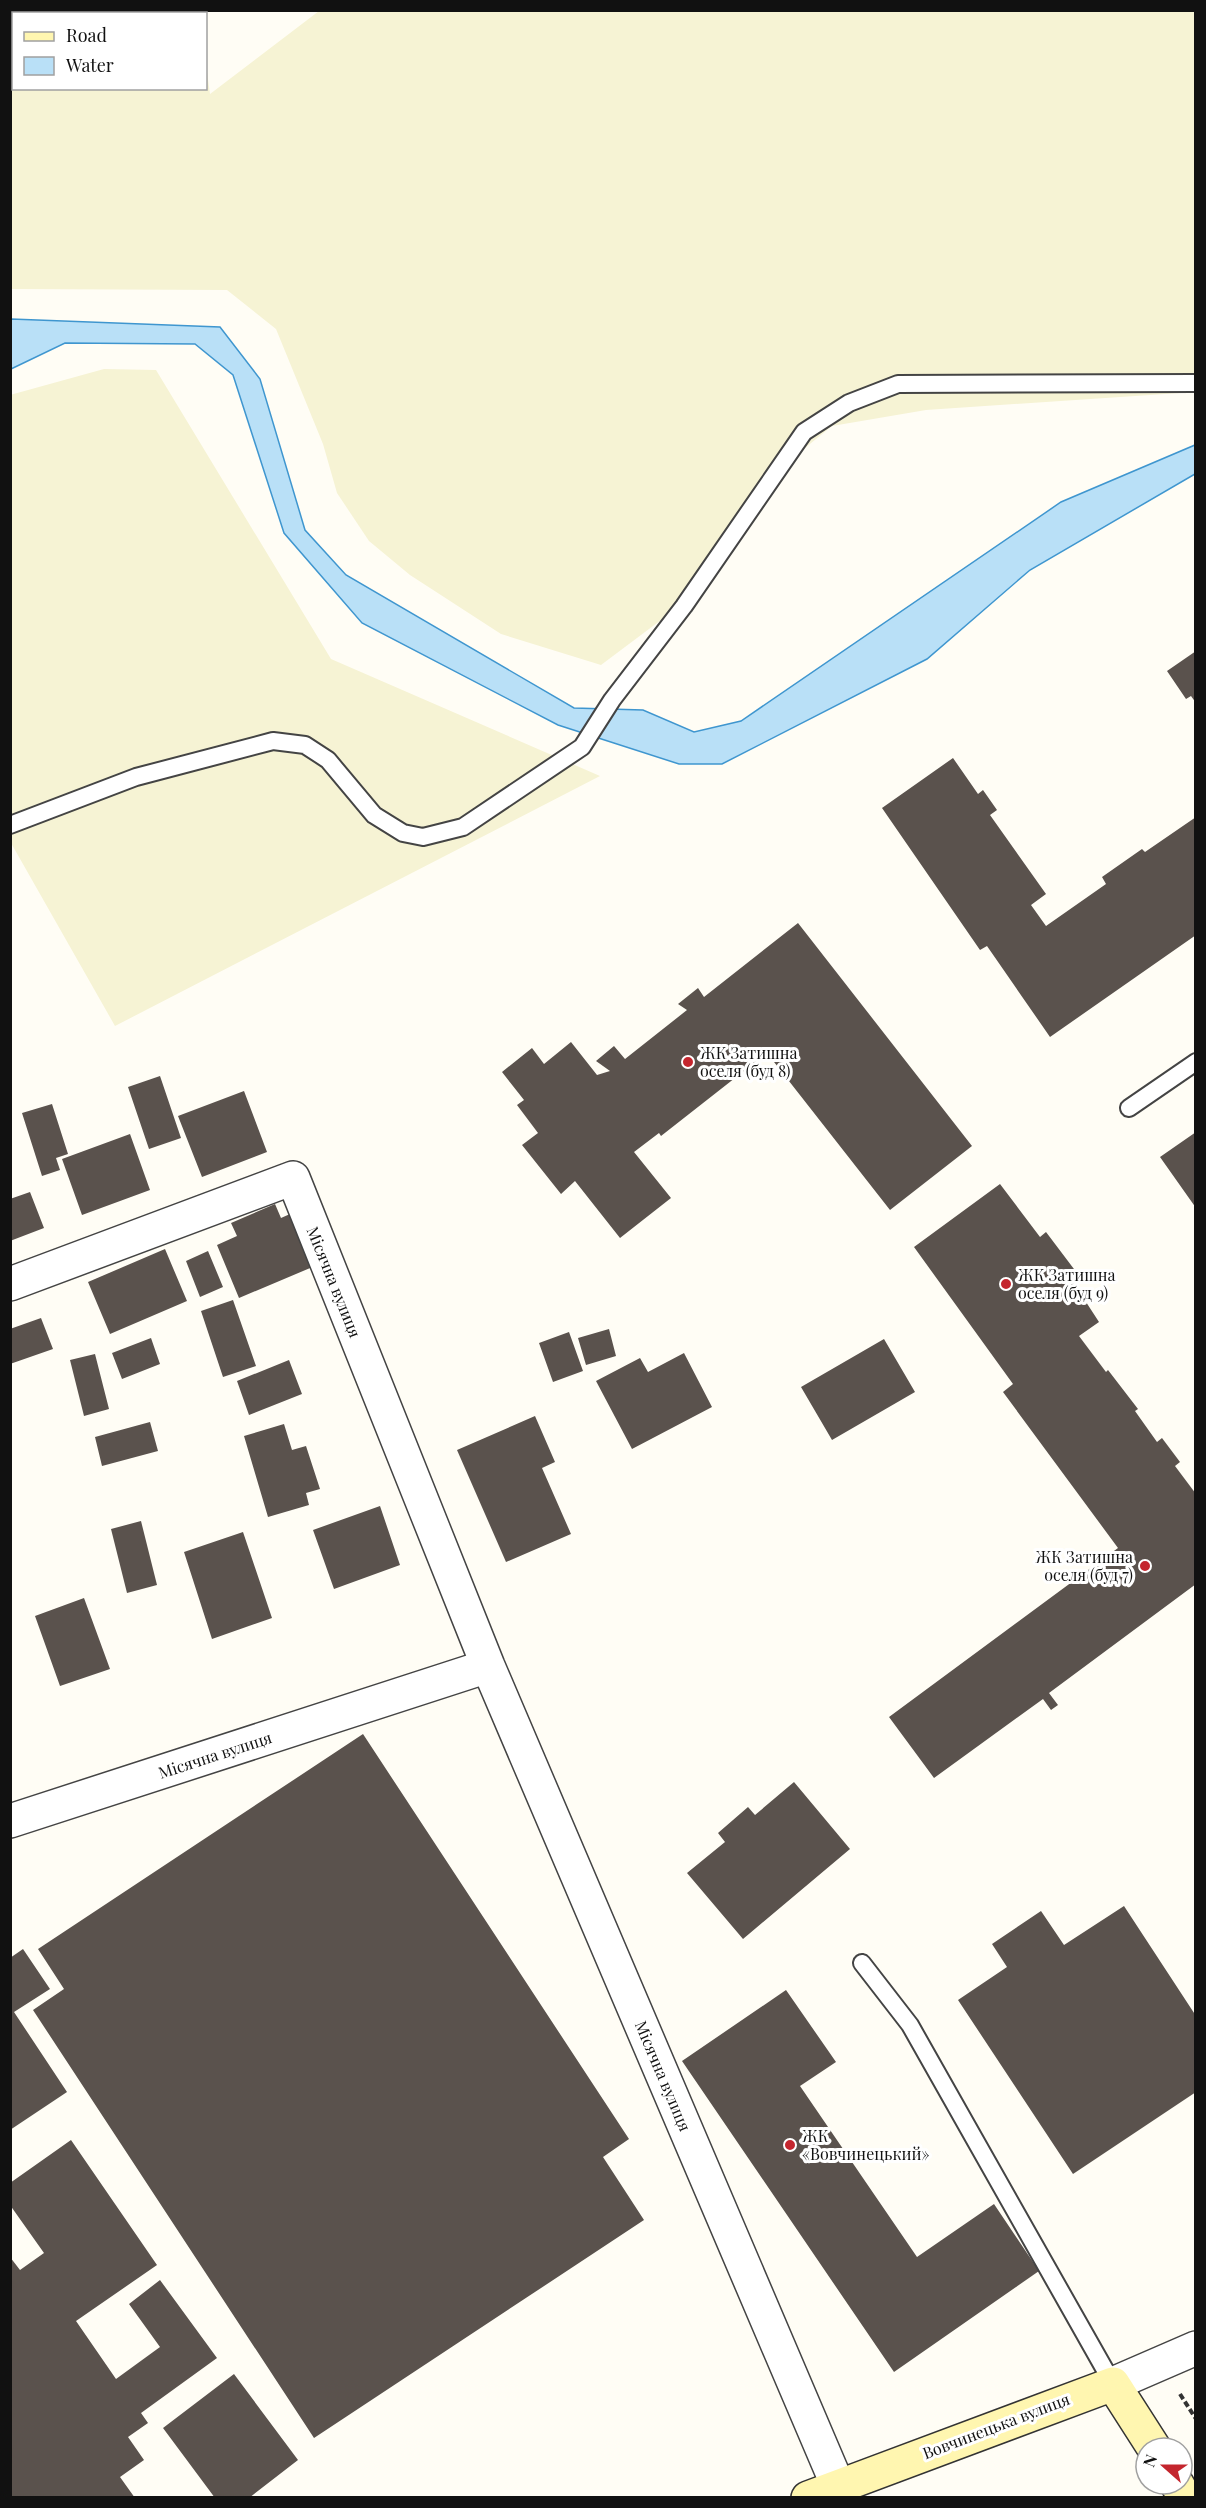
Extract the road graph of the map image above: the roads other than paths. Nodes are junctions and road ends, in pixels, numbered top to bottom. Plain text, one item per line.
1 (1196, 383) edge
2 (10, 825) edge
3 (1196, 1062) edge
4 (1129, 1108) dead end
5 (10, 1284) edge
6 (488, 1666) junction
7 (10, 1821) edge
8 (862, 1963) dead end
9 (1196, 2348) edge
10 (1113, 2384) junction
11 (1146, 2436) edge
12 (830, 2494) edge

1 - 2 lane
3 - 4 lane
5 - 6 street, Місячна вулиця
6 - 7 street, Місячна вулиця
6 - 12 street, Місячна вулиця
8 - 10 lane
9 - 10 street
10 - 11 street
10 - 12 street, Вовчинецька вулиця

